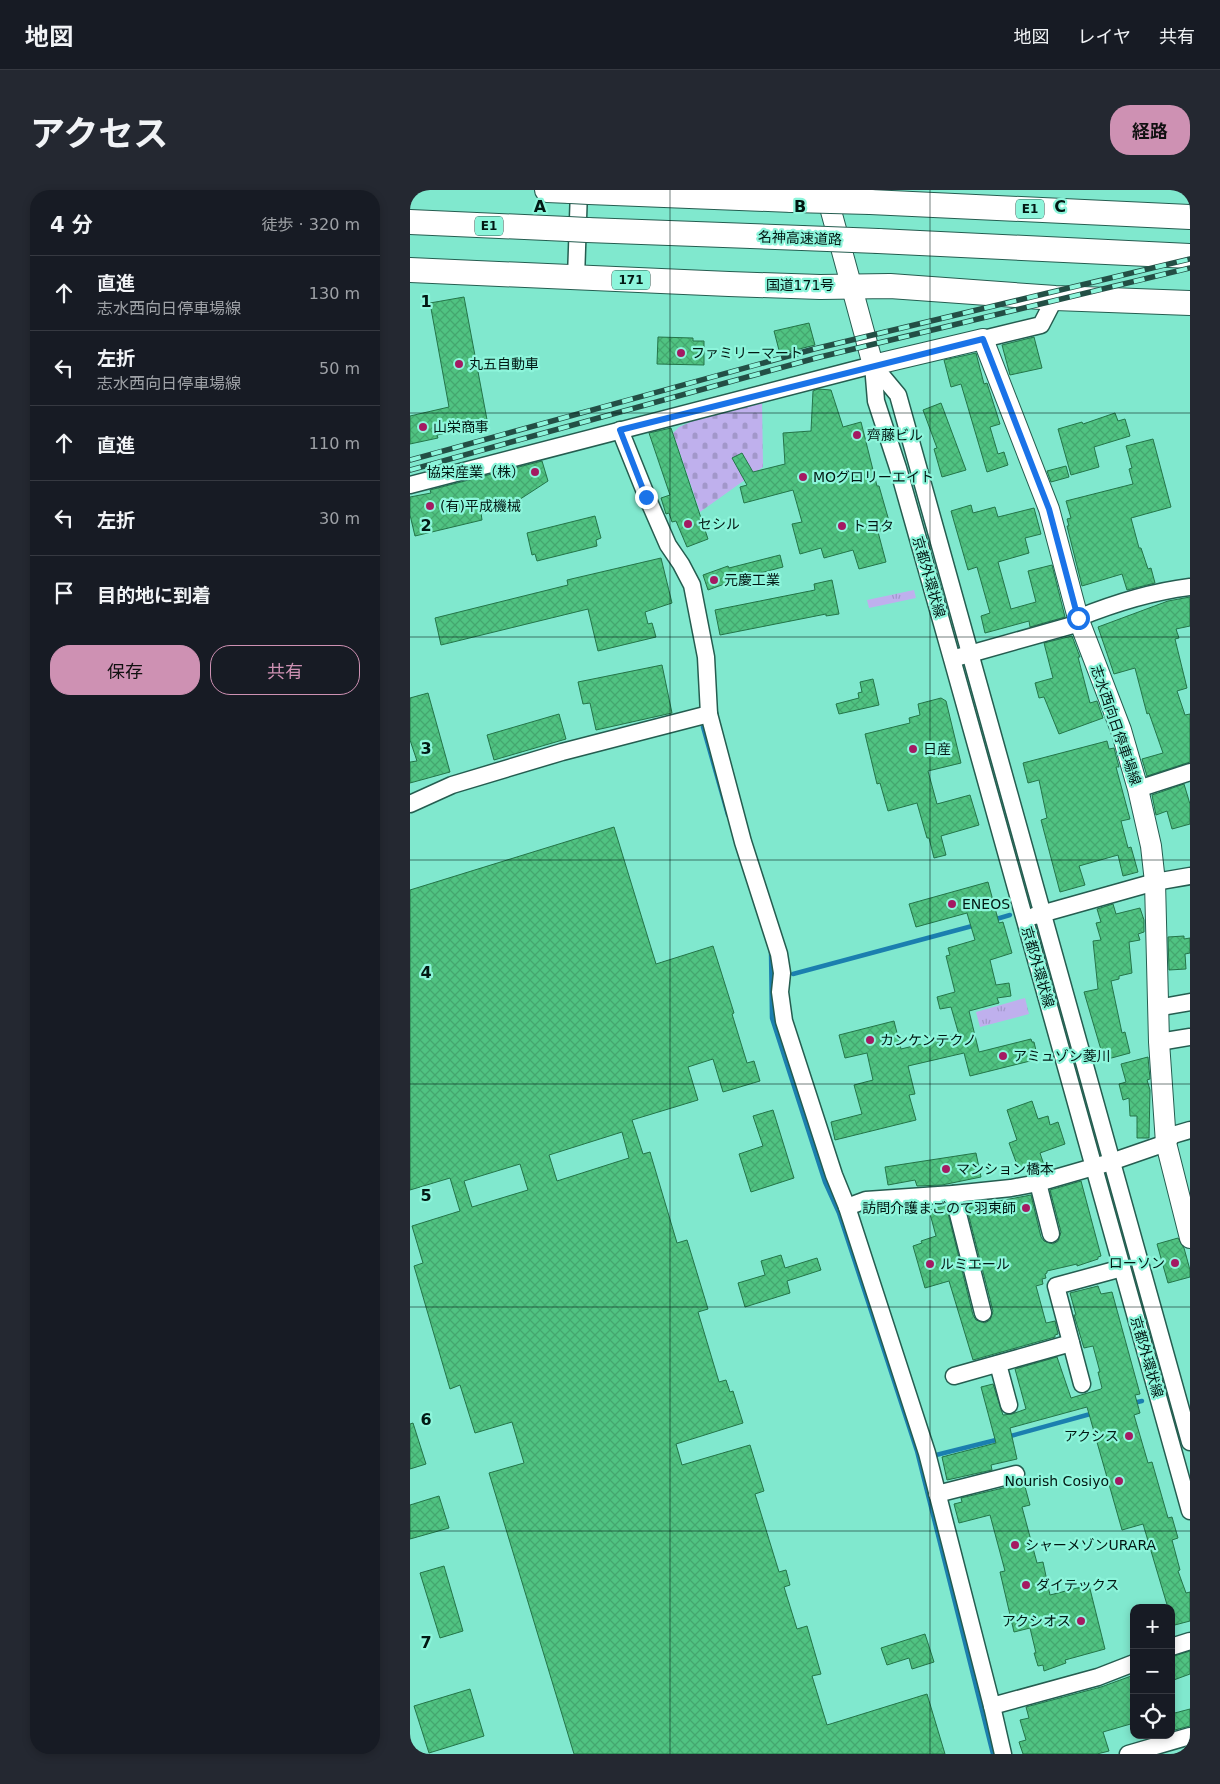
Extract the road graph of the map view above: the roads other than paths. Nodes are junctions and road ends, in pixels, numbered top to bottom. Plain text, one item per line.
1 (828, 190) edge
2 (571, 191) edge
3 (1190, 217) edge
4 (410, 222) edge
5 (1190, 256) edge
6 (410, 270) edge
7 (576, 278) junction
8 (851, 285) junction
9 (1055, 298) junction
10 (1190, 304) edge
11 (983, 339) junction
12 (873, 365) junction
13 (620, 430) junction
14 (410, 485) edge
15 (1190, 587) edge
16 (1079, 620) junction
17 (970, 654) junction
18 (952, 659) junction
19 (709, 714) junction
20 (1190, 772) edge
21 (1138, 789) junction
22 (410, 804) edge
23 (1190, 876) edge
24 (1155, 882) junction
25 (1022, 911) junction
26 (1042, 914) junction
27 (1190, 1002) edge
28 (1159, 1006) junction
29 (1190, 1037) edge
30 (1160, 1042) junction
31 (1190, 1130) edge
32 (1166, 1143) junction
33 (1112, 1162) junction
34 (1093, 1167) junction
35 (1038, 1183) junction
36 (953, 1194) junction
37 (847, 1207) junction
38 (1051, 1234) dead end
39 (1190, 1238) edge
40 (1122, 1268) junction
41 (984, 1313) dead end
42 (1071, 1343) junction
43 (998, 1364) junction
44 (954, 1376) dead end
45 (1082, 1384) dead end
46 (1009, 1405) dead end
47 (1190, 1442) edge
48 (1016, 1474) dead end
49 (937, 1494) junction
50 (1190, 1511) edge
51 (1190, 1640) edge
52 (1175, 1646) edge
53 (1130, 1665) edge
54 (992, 1706) junction
55 (1190, 1736) edge
56 (1003, 1754) edge
57 (1128, 1754) edge

1 - 8 main road, 京都外環状線
2 - 3 highway, E1, bridge
2 - 7 street
4 - 5 highway, 名神高速道路 / E1, bridge
6 - 7 highway, 国道171号 / 171
7 - 8 highway, 国道171号 / 171
8 - 9 highway, 国道171号 / 171
8 - 12 main road, 京都外環状線
9 - 10 highway, 国道171号 / 171
9 - 11 street
11 - 12 main road
11 - 16 main road, 志水西向日停車場線
12 - 13 street
12 - 17 street, 京都外環状線
12 - 18 street, 京都外環状線
13 - 14 street
13 - 19 street
15 - 16 street
16 - 17 street
16 - 21 main road, 志水西向日停車場線
17 - 18 street
17 - 26 street, 京都外環状線
18 - 25 street, 京都外環状線
19 - 22 street
19 - 37 street
20 - 21 street
21 - 24 main road, 志水西向日停車場線
23 - 24 street
24 - 26 street
24 - 28 main road, 志水西向日停車場線
25 - 26 street
25 - 34 street, 京都外環状線
26 - 33 street, 京都外環状線
27 - 28 street
28 - 30 main road, 志水西向日停車場線
29 - 30 street
30 - 32 main road, 志水西向日停車場線
31 - 32 street
32 - 33 street
32 - 39 main road, 志水西向日停車場線
33 - 34 street
33 - 47 street, 京都外環状線
34 - 35 street
34 - 40 street, 京都外環状線
35 - 36 street
35 - 38 street
36 - 37 street
36 - 41 street
37 - 49 street
40 - 42 street
40 - 50 street, 京都外環状線
42 - 43 street
42 - 45 street
43 - 44 street
43 - 46 street
48 - 49 street
49 - 54 street
51 - 52 street
53 - 54 street
54 - 56 street
55 - 57 street

